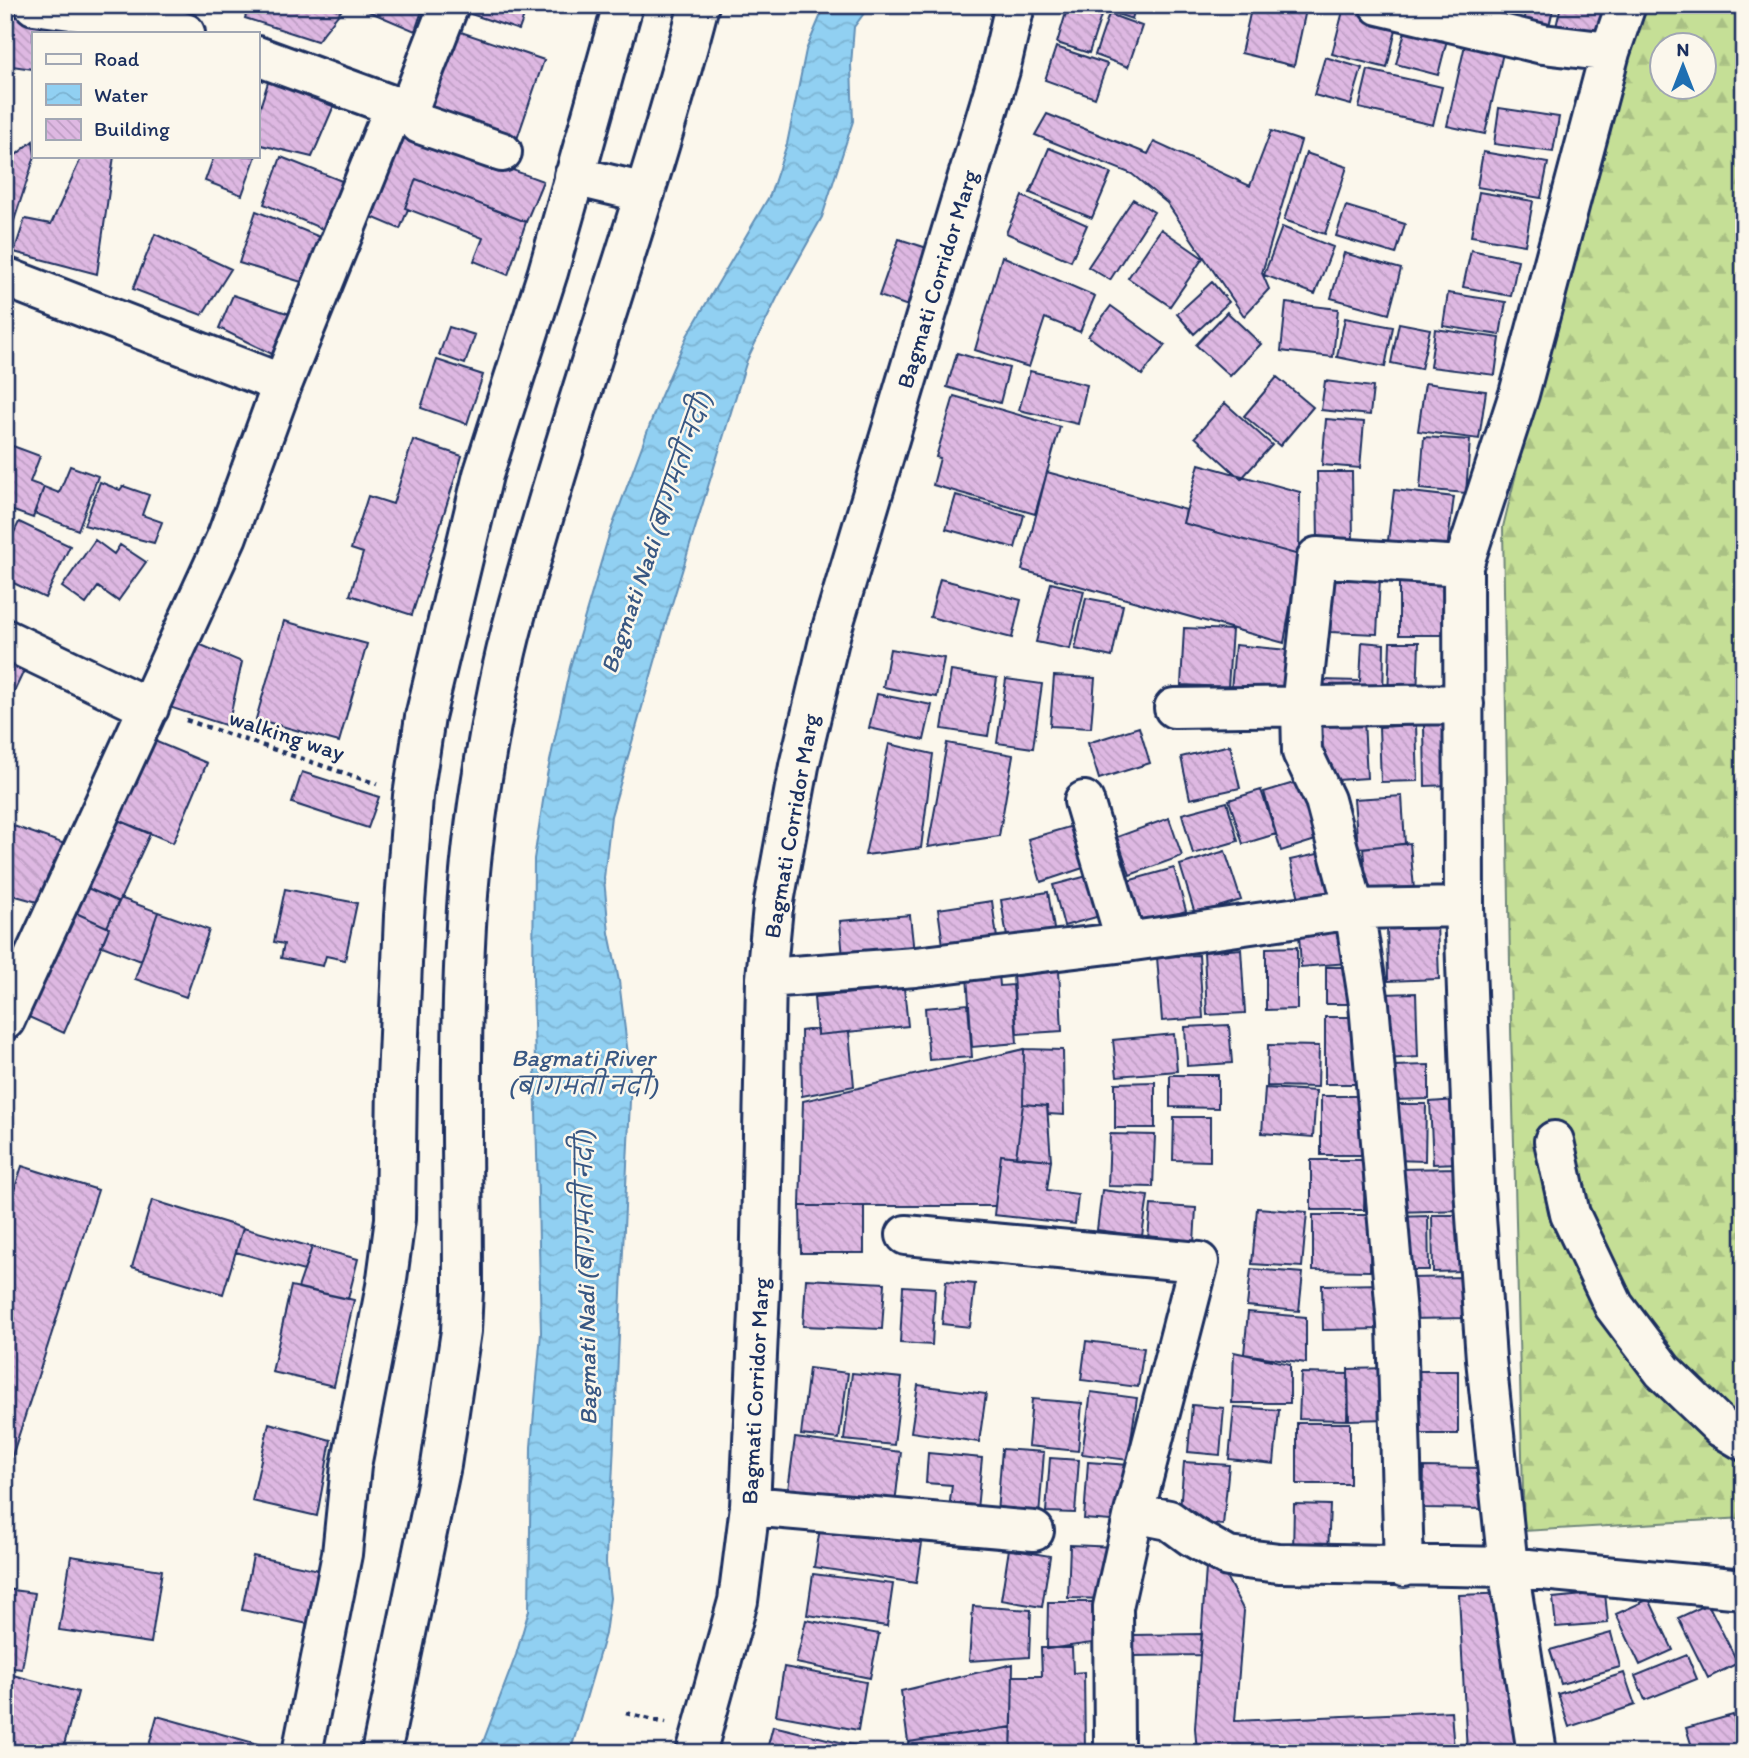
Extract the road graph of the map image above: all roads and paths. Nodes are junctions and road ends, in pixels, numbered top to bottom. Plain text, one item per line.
1 (34, 5) edge
2 (449, 5) edge
3 (623, 5) edge
4 (699, 5) edge
5 (1015, 5) edge
6 (1379, 5) edge
7 (1626, 5) edge
8 (182, 32) edge
9 (1610, 52) junction
10 (259, 58) edge
11 (401, 108) junction
12 (502, 152) dead end
13 (574, 176) junction
14 (645, 194) junction
15 (5, 277) edge
16 (267, 378) dead end
17 (1463, 566) junction
18 (5, 639) edge
19 (1464, 704) junction
20 (1301, 707) junction
21 (149, 708) junction
22 (1174, 708) dead end
23 (413, 796) junction
24 (1084, 801) dead end
25 (1464, 906) junction
26 (1354, 909) junction
27 (1126, 942) junction
28 (766, 978) junction
29 (5, 1020) edge
30 (1554, 1141) dead end
31 (906, 1235) dead end
32 (1744, 1441) edge
33 (750, 1506) junction
34 (1135, 1513) junction
35 (1034, 1531) dead end
36 (1404, 1567) junction
37 (1508, 1567) junction
38 (1744, 1589) edge
39 (1114, 1744) dead end
40 (302, 1753) edge
41 (381, 1753) edge
42 (696, 1753) edge
43 (1537, 1753) edge

1 - 8 street
2 - 11 street
3 - 13 street
4 - 14 street
5 - 28 street, Bagmati Corridor Marg
6 - 9 street
7 - 9 street
9 - 17 street
10 - 11 street
11 - 12 street
11 - 21 street
13 - 14 street
13 - 23 street
14 - 41 street
15 - 16 street
17 - 19 street
17 - 20 street
18 - 21 street
19 - 20 street
19 - 25 street
20 - 22 street
20 - 26 street
21 - 23 path, walking way
21 - 29 street
23 - 40 street
24 - 27 street
25 - 26 street
25 - 37 street
26 - 27 street
26 - 36 street
27 - 28 street
28 - 33 street, Bagmati Corridor Marg
30 - 32 street
31 - 34 street
33 - 35 street
33 - 42 street, Bagmati Corridor Marg
34 - 36 street
34 - 39 street
36 - 37 street
37 - 38 street
37 - 43 street

